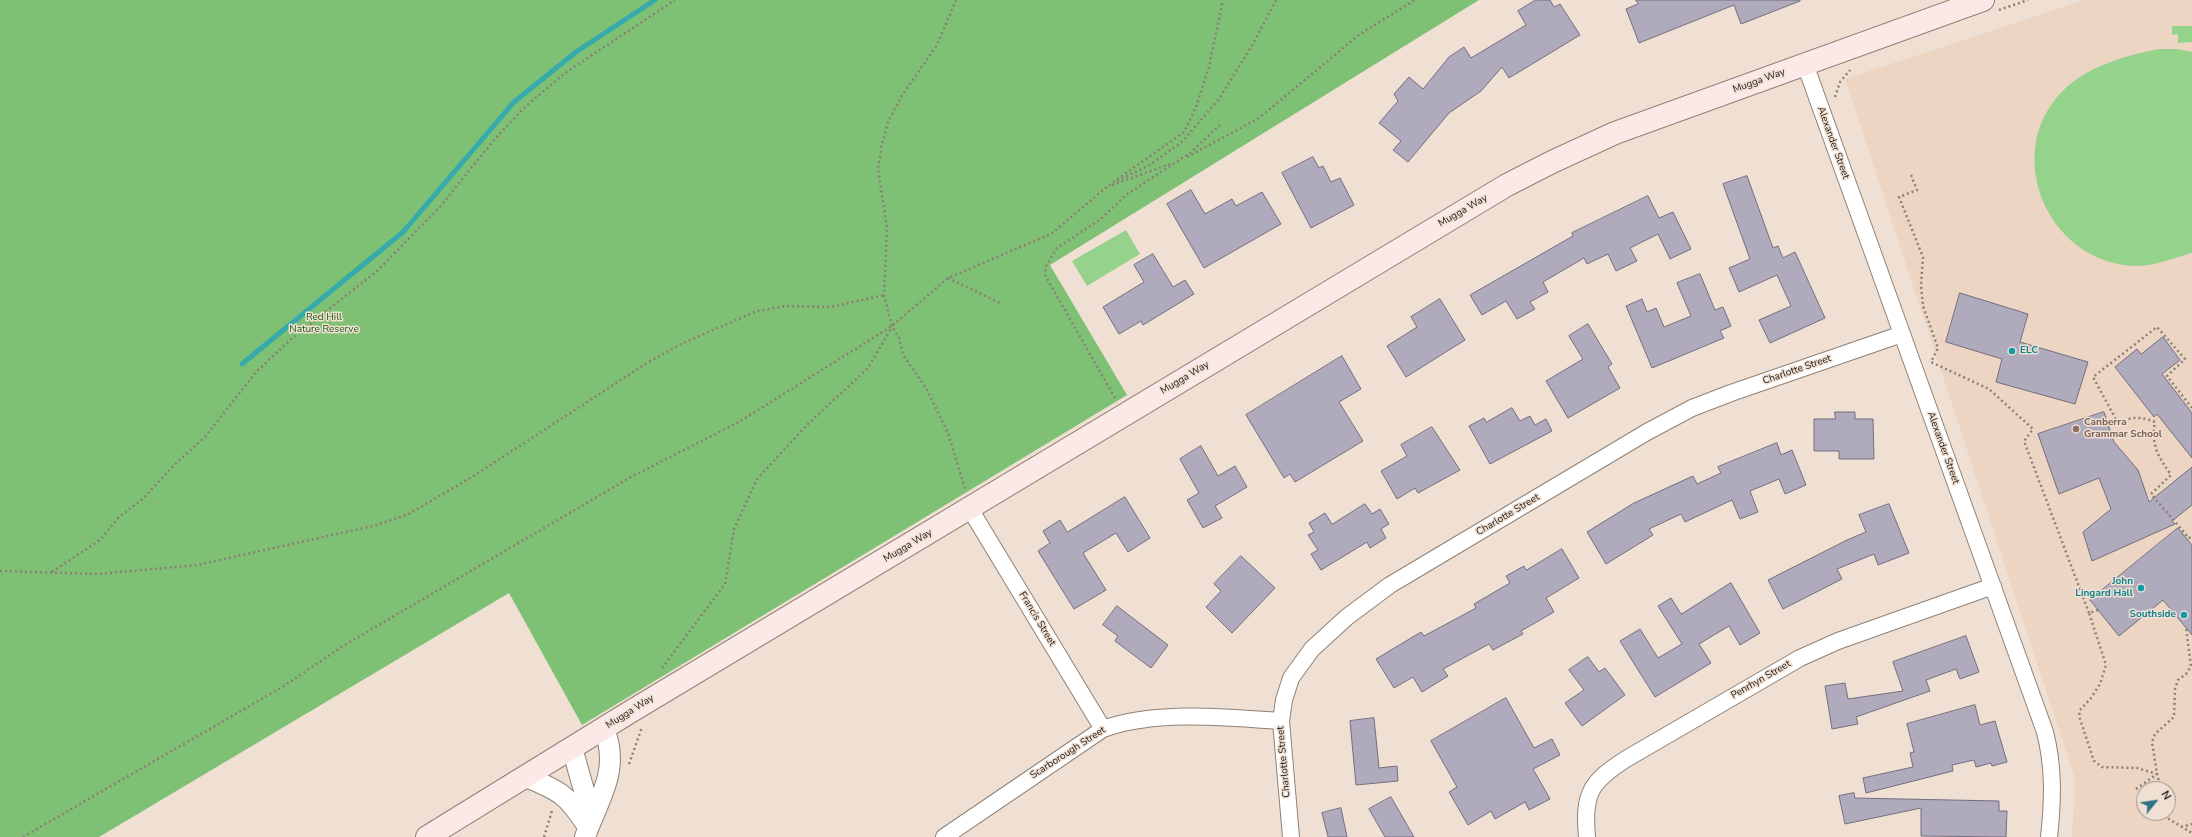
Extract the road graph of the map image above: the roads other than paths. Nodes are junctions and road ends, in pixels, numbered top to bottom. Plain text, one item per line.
1 (1983, 0) edge
2 (1805, 64) junction
3 (1902, 334) junction
4 (970, 509) junction
5 (1993, 586) junction
6 (1281, 721) junction
7 (604, 728) junction
8 (1102, 729) junction
9 (572, 748) junction
10 (526, 777) junction
11 (587, 832) edge
12 (427, 837) edge
13 (944, 837) edge
14 (1291, 837) edge
15 (1587, 837) edge
16 (2049, 837) edge

1 - 2 main road, Mugga Way
2 - 3 street, Alexander Street
2 - 4 main road, Mugga Way
3 - 5 street, Alexander Street
3 - 6 street, Charlotte Street
4 - 7 main road, Mugga Way
4 - 8 street, Francis Street
5 - 15 street, Penrhyn Street
5 - 16 street, Alexander Street
6 - 8 street, Scarborough Street
6 - 14 street, Charlotte Street
7 - 9 main road, Mugga Way
7 - 11 street
8 - 13 street, Scarborough Street
9 - 10 main road, Mugga Way
9 - 11 street
10 - 11 street
10 - 12 main road, Mugga Way

